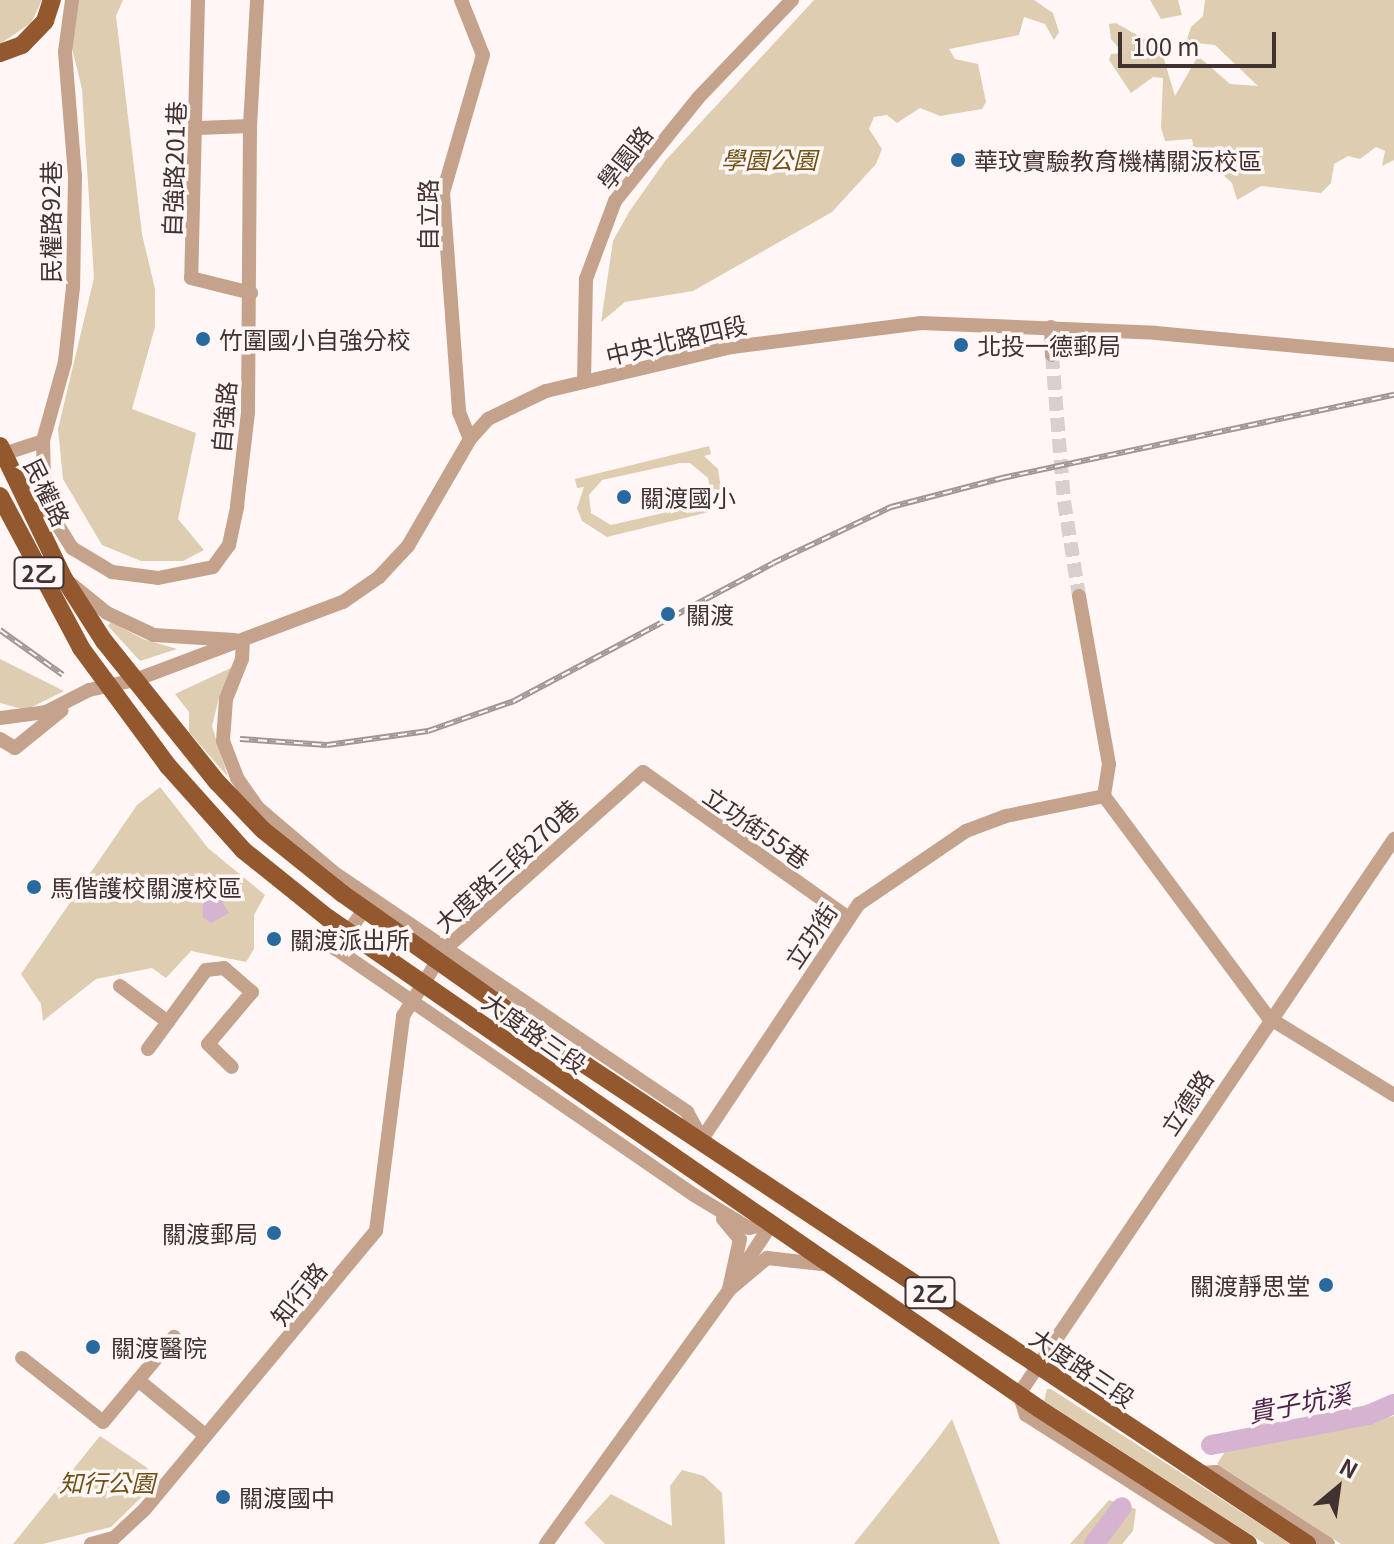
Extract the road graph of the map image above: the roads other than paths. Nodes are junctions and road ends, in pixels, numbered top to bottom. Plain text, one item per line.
1 (52, 0) edge
2 (72, 0) edge
3 (198, 0) edge
4 (257, 0) edge
5 (461, 0) edge
6 (792, 0) edge
7 (0, 53) edge
8 (250, 126) junction
9 (198, 128) junction
10 (251, 293) junction
11 (1051, 327) junction
12 (1052, 355) tunnel mouth
13 (1394, 355) edge
14 (584, 382) junction
15 (470, 439) junction
16 (43, 441) junction
17 (1, 451) edge
18 (0, 496) edge
19 (63, 577) junction
20 (1079, 596) tunnel mouth
21 (243, 640) junction
22 (104, 641) joint
23 (81, 648) joint
24 (135, 680) junction
25 (105, 685) junction
26 (81, 692) junction
27 (46, 712) junction
28 (0, 718) edge
29 (0, 739) edge
30 (15, 748) junction
31 (643, 772) joint
32 (1104, 796) junction
33 (1394, 839) edge
34 (372, 899) junction
35 (847, 917) junction
36 (445, 949) junction
37 (120, 986) dead end
38 (411, 1002) junction
39 (1269, 1018) junction
40 (168, 1022) junction
41 (148, 1049) dead end
42 (232, 1067) dead end
43 (1394, 1095) edge
44 (702, 1139) junction
45 (694, 1195) junction
46 (772, 1223) junction
47 (829, 1265) junction
48 (735, 1273) junction
49 (729, 1290) junction
50 (174, 1337) dead end
51 (22, 1358) dead end
52 (1038, 1366) junction
53 (138, 1380) junction
54 (1019, 1394) junction
55 (205, 1435) junction
56 (1200, 1473) junction
57 (1166, 1497) junction
58 (550, 1538) edge
59 (91, 1544) edge
60 (1228, 1544) edge
61 (1248, 1544) edge
62 (1307, 1544) edge
63 (1328, 1544) edge

1 - 7 main road
2 - 16 street, 民權路92巷
3 - 9 street, 自強路201巷
4 - 8 street, 自強路
5 - 15 street, 自立路
6 - 14 street, 學園路
8 - 9 street
8 - 10 street, 自強路
9 - 10 street, 自強路201巷
10 - 16 street, 自強路
11 - 12 street
11 - 13 street, 中央北路四段
11 - 14 street, 中央北路四段
14 - 15 street, 中央北路四段
15 - 21 street, 中央北路四段
16 - 17 street
17 - 19 main road, 民權路 / 2乙
18 - 23 main road, 民權路 / 2乙
19 - 21 street
19 - 22 main road, 民權路 / 2乙
20 - 32 street
21 - 24 street, 中央北路四段
21 - 34 street, 大度路三段
22 - 24 main road, 大度路三段 / 2乙
23 - 25 main road, 大度路三段 / 2乙
24 - 25 street, 中央北路四段
24 - 44 main road, 大度路三段 / 2乙, bridge
25 - 26 street, 中央北路四段
25 - 46 main road, 大度路三段 / 2乙, bridge
26 - 27 street
26 - 30 street
27 - 28 street
27 - 30 street
29 - 30 street
31 - 35 street, 立功街55巷
31 - 36 street, 大度路三段270巷
32 - 35 street, 立功街
32 - 39 street
33 - 39 street, 立德路
34 - 36 street, 大度路三段
34 - 38 street, 大度路三段
35 - 44 street, 立功街
36 - 38 street, 大度路三段270巷
36 - 44 street, 大度路三段
37 - 40 street
38 - 45 street, 大度路三段
38 - 55 street, 知行路
39 - 43 street
39 - 52 street, 立德路
40 - 41 street
40 - 42 street
44 - 52 main road, 大度路三段 / 2乙
45 - 46 street
45 - 48 street
46 - 47 main road, 大度路三段 / 2乙
46 - 48 street
47 - 49 street
47 - 54 main road, 大度路三段 / 2乙
48 - 49 street
49 - 58 street
50 - 53 street
51 - 53 street
52 - 54 street, 立德路
52 - 56 main road, 大度路三段 / 2乙
53 - 55 street
54 - 57 main road, 大度路三段 / 2乙
55 - 59 street, 知行路
56 - 62 main road, 2乙
56 - 63 street
57 - 60 street
57 - 61 main road, 2乙

